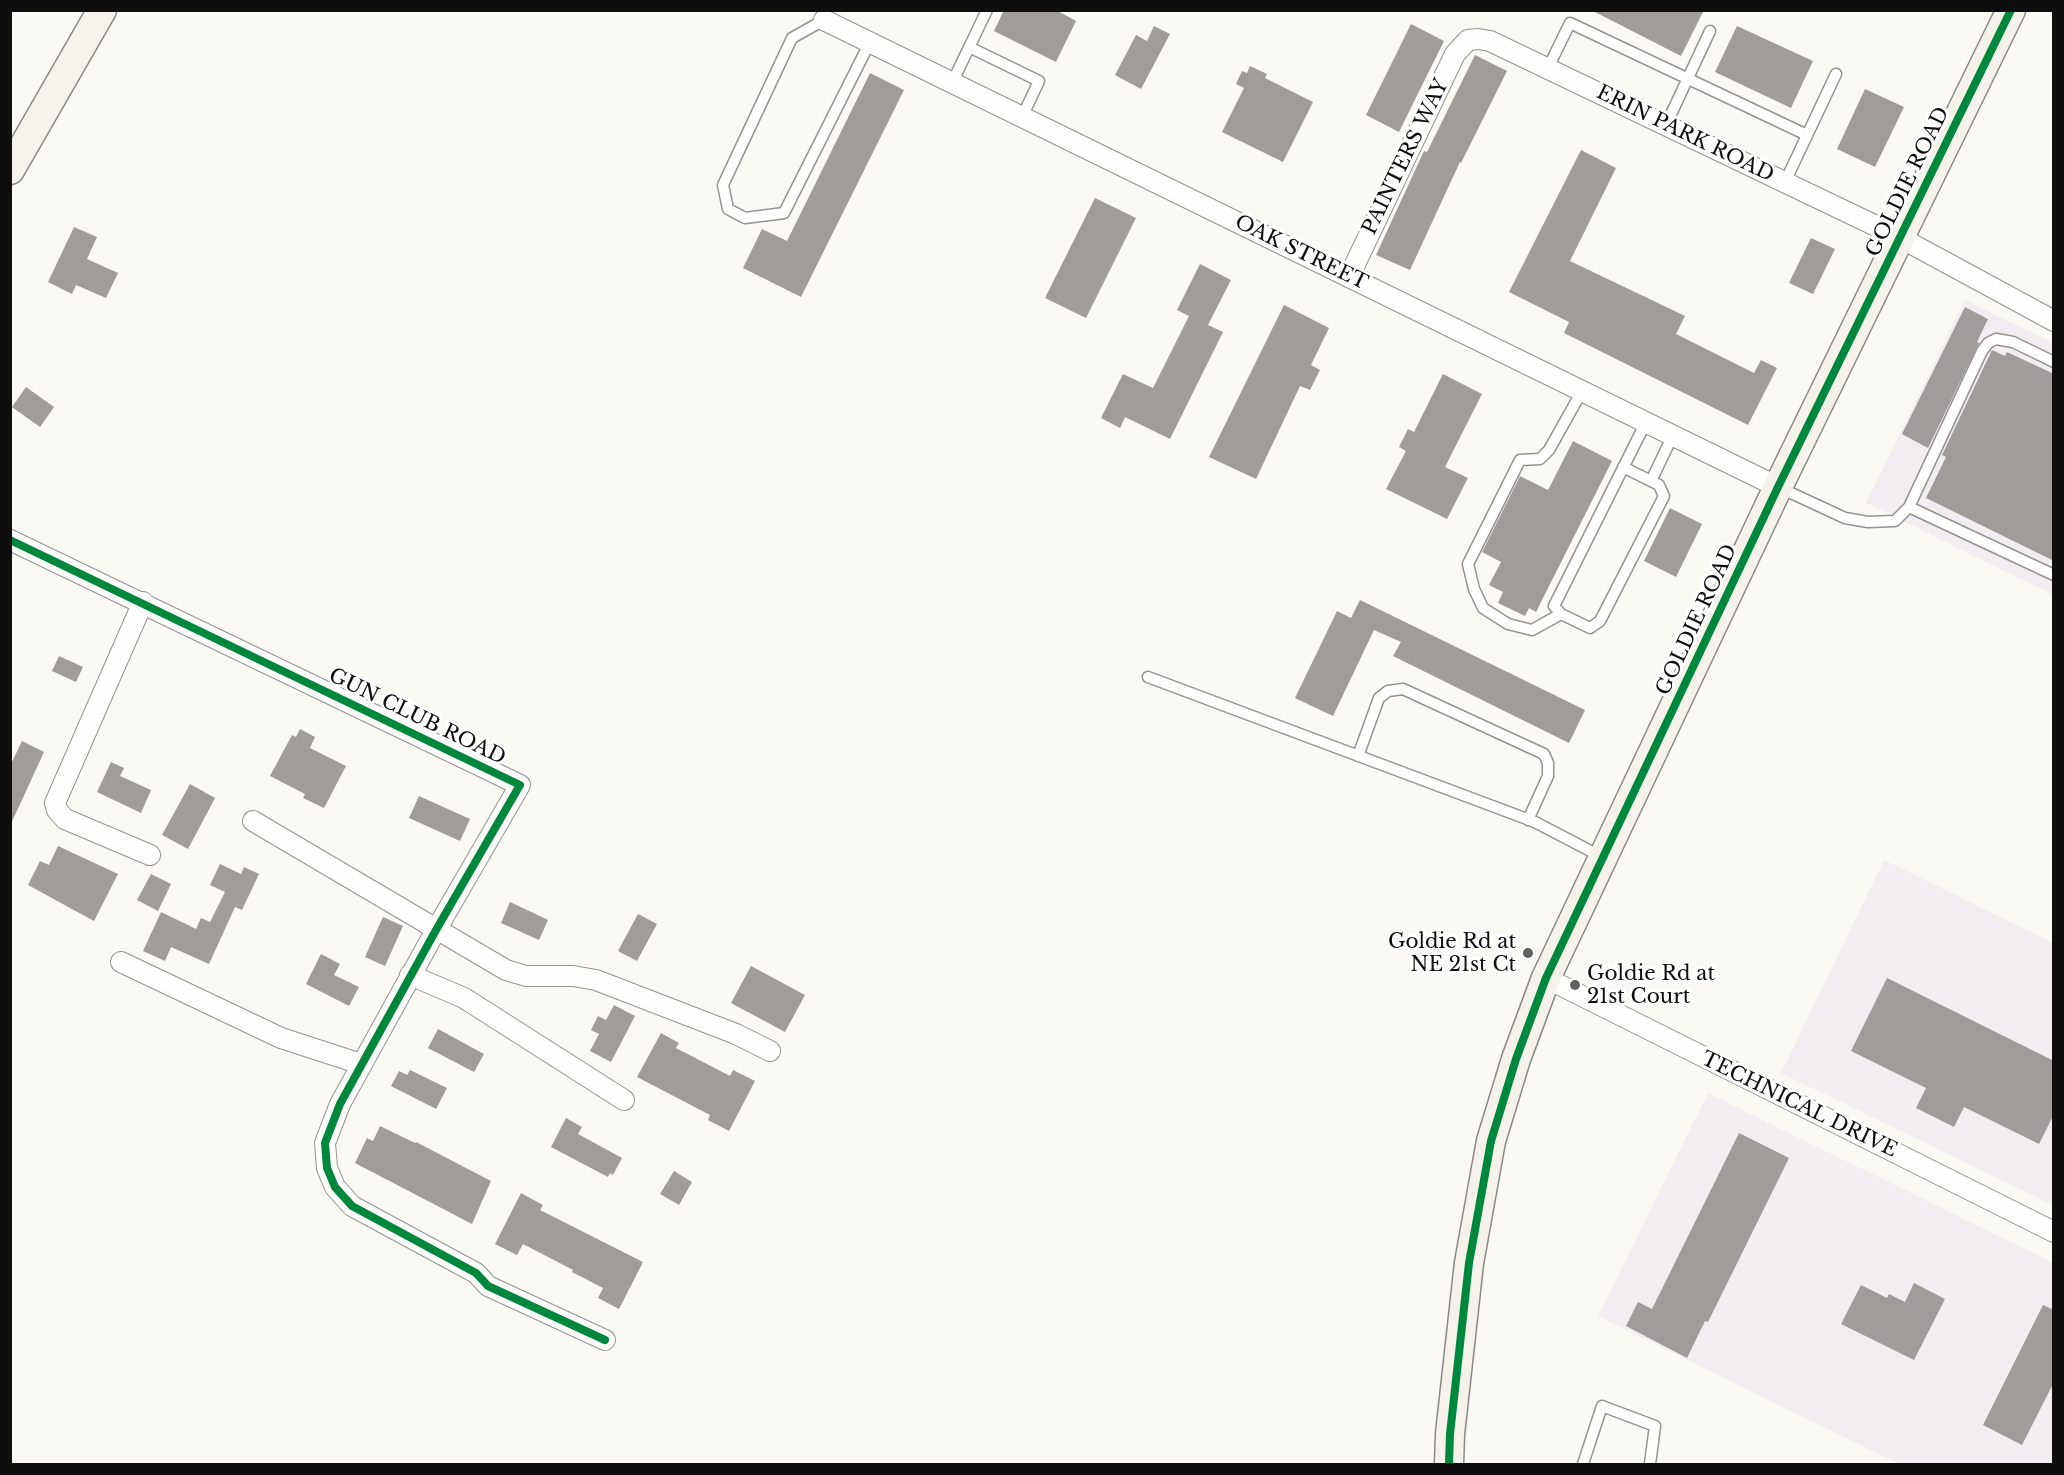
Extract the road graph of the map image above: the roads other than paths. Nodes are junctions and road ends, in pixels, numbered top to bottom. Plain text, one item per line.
1 (102, 10) edge
2 (987, 10) edge
3 (2011, 10) edge
4 (824, 20) joint
5 (1710, 31) dead end
6 (1467, 40) joint
7 (870, 42) junction
8 (969, 47) junction
9 (1548, 68) junction
10 (1836, 74) dead end
11 (1688, 79) junction
12 (952, 83) junction
13 (1022, 117) junction
14 (1666, 125) junction
15 (1807, 135) junction
16 (14, 156) edge
17 (1785, 182) junction
18 (1899, 237) junction
19 (1349, 277) junction
20 (2054, 321) edge
21 (2054, 362) edge
22 (1581, 391) junction
23 (1646, 422) junction
24 (1673, 435) junction
25 (1623, 467) junction
26 (1651, 481) junction
27 (1778, 487) junction
28 (1909, 507) junction
29 (10, 540) edge
30 (2054, 575) edge
31 (143, 602) junction
32 (1561, 614) junction
33 (1148, 677) dead end
34 (1358, 756) junction
35 (1528, 819) junction
36 (253, 821) dead end
37 (150, 855) dead end
38 (1603, 858) junction
39 (436, 930) junction
40 (121, 962) dead end
41 (410, 975) junction
42 (1546, 978) junction
43 (771, 1052) dead end
44 (361, 1064) junction
45 (624, 1100) dead end
46 (2054, 1232) edge
47 (605, 1340) dead end
48 (1449, 1464) edge
49 (1583, 1464) edge
50 (1650, 1464) edge

1 - 16 street
2 - 8 lane
3 - 18 street, GOLDIE ROAD
4 - 7 street, OAK STREET
4 - 7 lane
5 - 11 lane
6 - 9 street, ERIN PARK ROAD
6 - 19 street, PAINTERS WAY
7 - 12 street, OAK STREET
8 - 12 lane
8 - 13 lane
9 - 11 lane
9 - 14 street, ERIN PARK ROAD
10 - 15 lane
11 - 14 lane
11 - 15 lane
12 - 13 street, OAK STREET
13 - 19 street, OAK STREET
14 - 17 street, ERIN PARK ROAD
15 - 17 lane
17 - 18 street, ERIN PARK ROAD
18 - 20 street, ERIN PARK ROAD
18 - 27 street, GOLDIE ROAD
19 - 22 street, OAK STREET
21 - 28 lane
22 - 23 street, OAK STREET
22 - 32 lane
23 - 24 street, OAK STREET
23 - 25 lane
24 - 26 lane
24 - 27 street, OAK STREET
25 - 26 lane
25 - 32 lane
26 - 32 lane
27 - 28 lane
27 - 38 street, GOLDIE ROAD
28 - 30 lane
29 - 31 street, GUN CLUB ROAD
31 - 37 street
31 - 39 street, GUN CLUB ROAD
33 - 34 lane
34 - 35 lane
34 - 35 lane
35 - 38 lane
36 - 39 street
38 - 42 street, GOLDIE ROAD
39 - 41 street, GUN CLUB ROAD
39 - 43 street
40 - 44 street
41 - 44 street, GUN CLUB ROAD
41 - 45 street
42 - 46 street, TECHNICAL DRIVE
42 - 48 street, GOLDIE ROAD
44 - 47 street, GUN CLUB ROAD
49 - 50 lane

